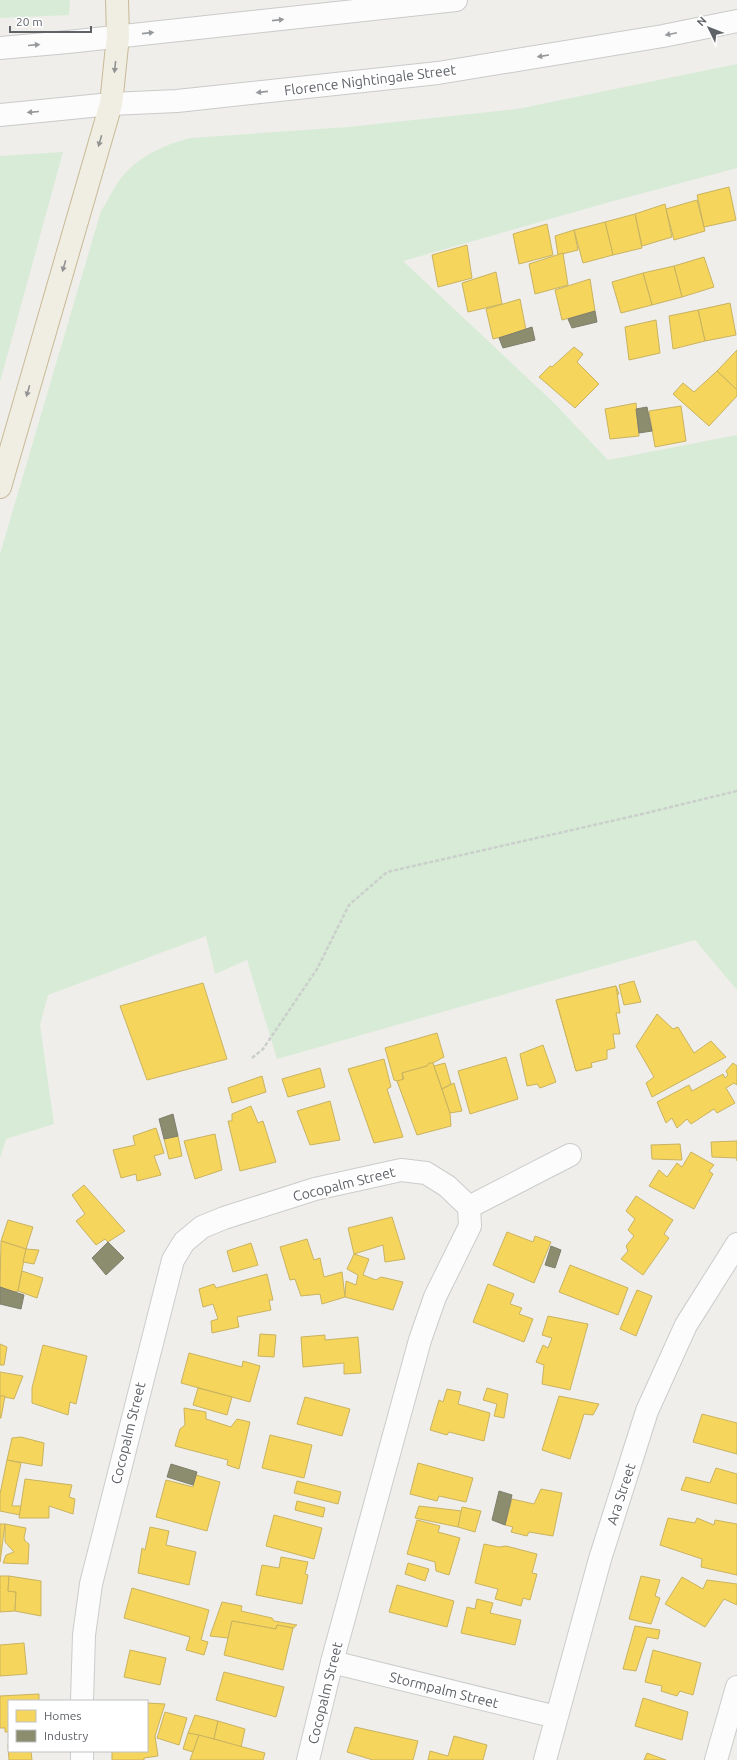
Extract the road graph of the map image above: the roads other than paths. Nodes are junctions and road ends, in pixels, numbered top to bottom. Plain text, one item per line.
1 (117, 0) edge
2 (456, 0) edge
3 (737, 21) edge
4 (118, 36) junction
5 (0, 48) edge
6 (111, 104) junction
7 (0, 115) edge
8 (0, 487) edge
9 (570, 1155) dead end
10 (469, 1207) junction
11 (737, 1244) edge
12 (332, 1662) junction
13 (737, 1687) edge
14 (82, 1700) edge
15 (556, 1717) junction
16 (308, 1760) edge
17 (545, 1760) edge
18 (716, 1760) edge

1 - 4 highway
4 -> 2 street
3 -> 6 street, Florence Nightingale Street
5 -> 4 street
4 -> 6 highway
6 -> 7 street, Florence Nightingale Street
6 -> 8 highway
9 - 10 street
10 - 12 street, Cocopalm Street
10 - 14 street, Cocopalm Street
11 - 15 street, Ara Street
12 - 15 street, Stormpalm Street
12 - 16 street, Cocopalm Street
13 - 18 street
15 - 17 street, Ara Street

